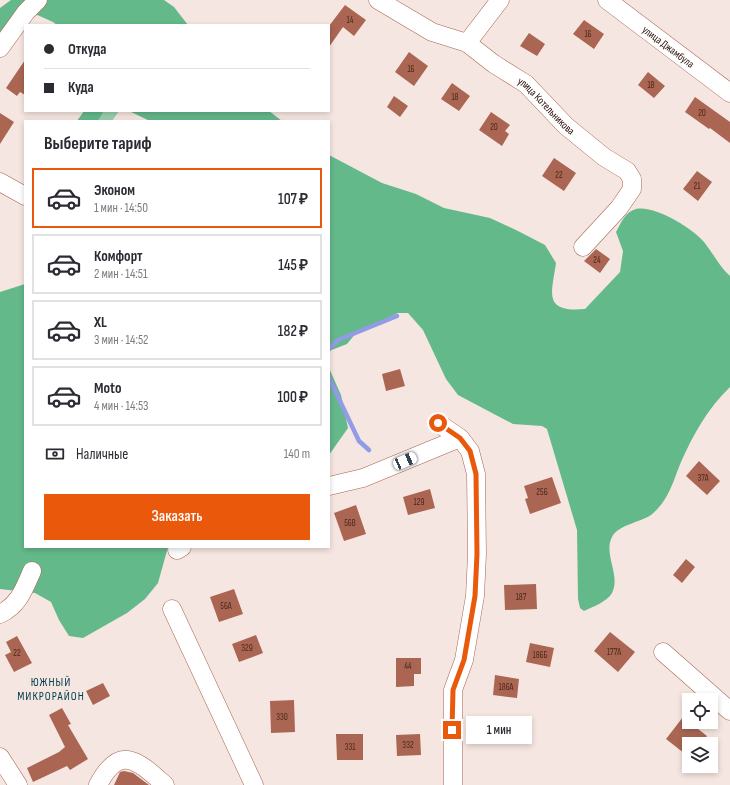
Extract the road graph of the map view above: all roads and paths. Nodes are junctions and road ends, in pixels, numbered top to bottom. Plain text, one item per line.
1 (378, 0) edge
2 (500, 0) edge
3 (607, 0) edge
4 (32, 6) edge
5 (4, 42) edge
6 (467, 43) junction
7 (730, 93) edge
8 (0, 182) edge
9 (24, 195) edge
10 (584, 247) dead end
11 (438, 423) dead end
12 (460, 438) junction
13 (330, 486) edge
14 (32, 571) dead end
15 (172, 609) dead end
16 (0, 614) edge
17 (663, 652) dead end
18 (730, 711) edge
19 (0, 757) edge
20 (18, 785) edge
21 (98, 785) edge
22 (165, 785) edge
23 (254, 785) edge
24 (453, 785) edge

1 - 6 street, улица Котельникова
2 - 6 street
3 - 7 street, улица Джамбула
4 - 5 street
6 - 10 street, улица Котельникова
8 - 9 street
11 - 12 street
12 - 13 street
12 - 24 street
14 - 16 street
15 - 23 street
17 - 18 street
19 - 20 street
21 - 22 street

